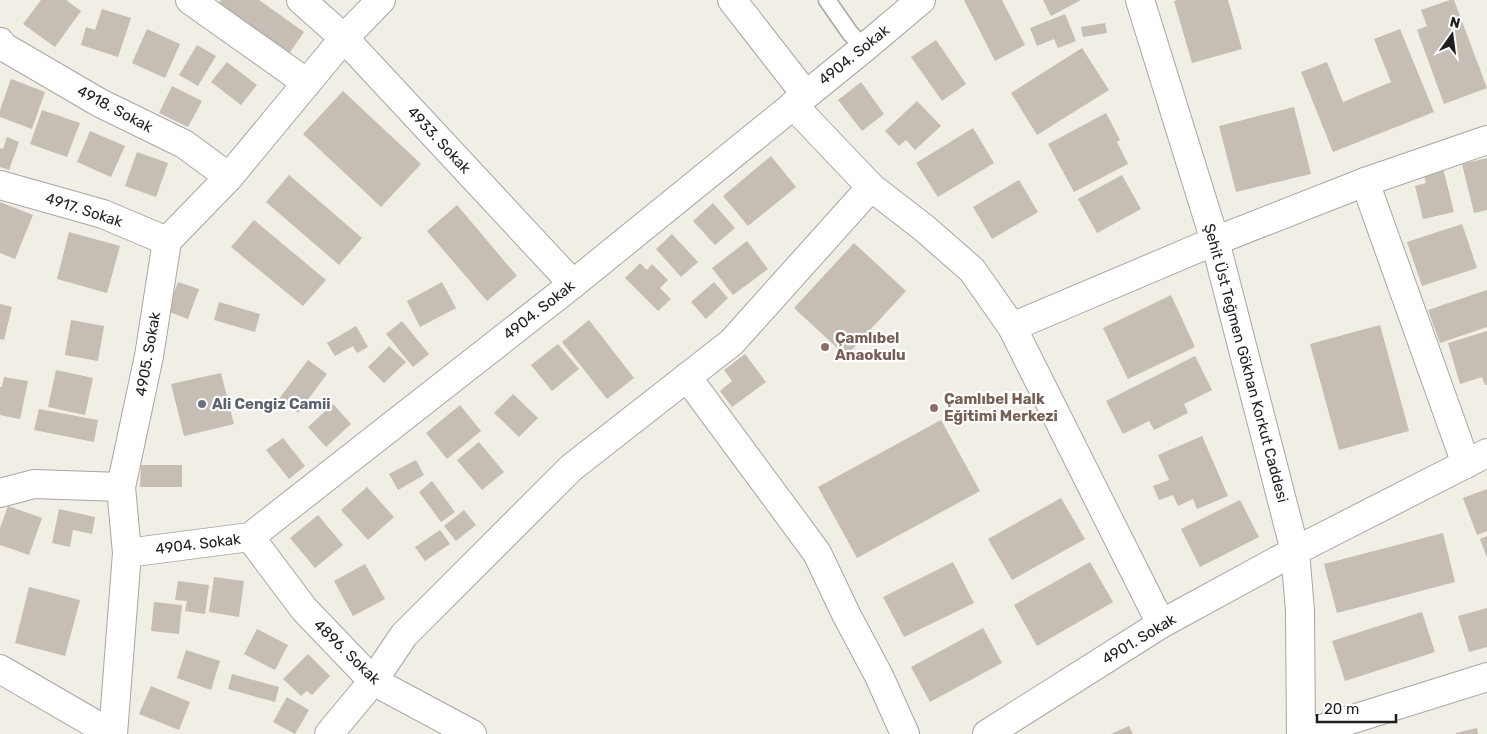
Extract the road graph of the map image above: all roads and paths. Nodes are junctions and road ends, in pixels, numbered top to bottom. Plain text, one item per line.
1 (190, 0) edge
2 (301, 0) edge
3 (381, 0) edge
4 (732, 0) edge
5 (827, 0) edge
6 (921, 0) edge
7 (1140, 0) edge
8 (344, 38) junction
9 (0, 42) edge
10 (864, 48) junction
11 (307, 83) junction
12 (800, 100) junction
13 (1487, 140) edge
14 (229, 176) junction
15 (1365, 182) junction
16 (0, 185) edge
17 (871, 187) junction
18 (167, 241) junction
19 (1216, 241) junction
20 (572, 284) junction
21 (1012, 326) junction
22 (687, 377) junction
23 (1476, 459) edge
24 (122, 487) junction
25 (0, 493) edge
26 (250, 537) junction
27 (1294, 551) junction
28 (127, 553) junction
29 (1161, 624) junction
30 (0, 669) edge
31 (1487, 677) edge
32 (373, 681) junction
33 (113, 734) edge
34 (329, 734) edge
35 (472, 734) edge
36 (906, 734) edge
37 (987, 734) edge
38 (1301, 734) edge
39 (1305, 734) edge

1 - 11 street
2 - 8 street, 4933. Sokak
3 - 8 street
4 - 12 street
5 - 10 lane
6 - 10 street, 4904. Sokak
7 - 19 street, Şehit Üst Teğmen Gökhan Korkut Caddesi
8 - 11 street
8 - 20 street, 4933. Sokak
9 - 14 street, 4918. Sokak
10 - 12 street, 4904. Sokak
11 - 14 street
12 - 17 street
12 - 20 street, 4904. Sokak
13 - 15 street
14 - 18 street
15 - 19 street
15 - 23 street
16 - 18 street, 4917. Sokak
17 - 21 street
17 - 22 street
18 - 24 street, 4905. Sokak
19 - 21 street
19 - 27 street, Şehit Üst Teğmen Gökhan Korkut Caddesi
20 - 26 street, 4904. Sokak
21 - 29 street
22 - 32 street
22 - 36 street
23 - 27 street, 4901. Sokak
24 - 25 street
24 - 28 street, 4905. Sokak
26 - 28 street, 4904. Sokak
26 - 32 street, 4896. Sokak
27 - 29 street, 4901. Sokak
27 - 38 street, Şehit Üst Teğmen Gökhan Korkut Caddesi
28 - 33 street, 4905. Sokak
29 - 37 street, 4901. Sokak
30 - 33 street
31 - 39 street
32 - 34 street
32 - 35 street, 4896. Sokak

